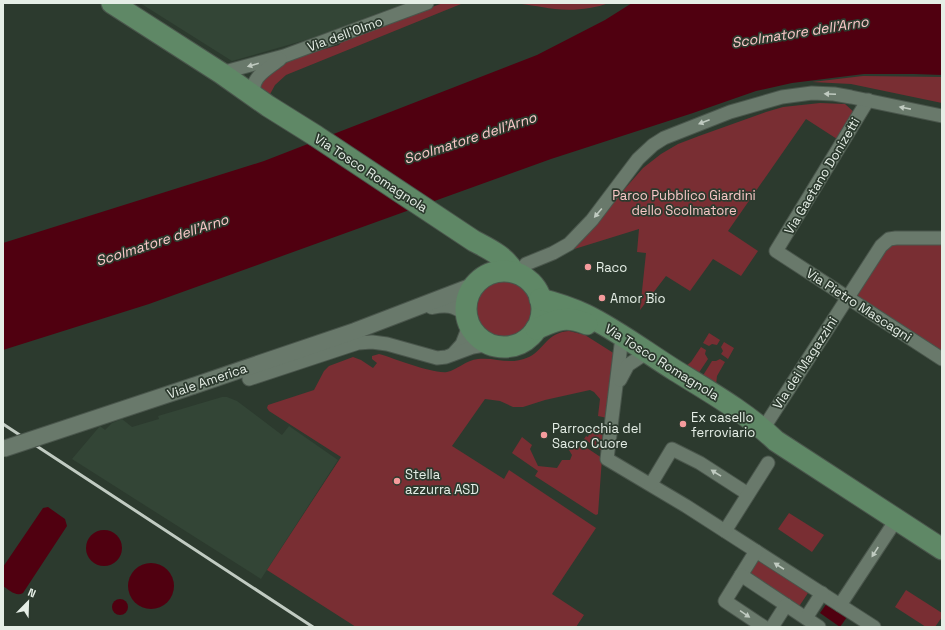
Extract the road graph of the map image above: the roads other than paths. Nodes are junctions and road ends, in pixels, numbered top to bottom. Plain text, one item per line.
1 (98, 3) edge
2 (112, 3) edge
3 (427, 3) edge
4 (284, 56) junction
5 (221, 73) junction
6 (868, 100) junction
7 (262, 101) junction
8 (942, 116) edge
9 (942, 238) edge
10 (481, 248) junction
11 (776, 251) joint
12 (516, 272) junction
13 (477, 283) junction
14 (847, 297) junction
15 (540, 299) junction
16 (411, 310) junction
17 (467, 319) junction
18 (536, 329) junction
19 (490, 344) junction
20 (621, 346) junction
21 (450, 356) junction
22 (640, 358) junction
23 (942, 359) edge
24 (249, 379) dead end
25 (616, 389) junction
26 (769, 435) junction
27 (3, 450) edge
28 (768, 462) dead end
29 (651, 484) junction
30 (748, 494) junction
31 (896, 520) junction
32 (725, 531) junction
33 (942, 549) edge
34 (756, 551) junction
35 (741, 575) junction
36 (822, 593) junction
37 (786, 605) junction
38 (840, 605) junction
39 (806, 618) junction
40 (858, 623) edge
41 (764, 627) edge
42 (772, 627) edge
43 (819, 627) edge
44 (874, 627) edge

1 - 7 main road, Via Tosco Romagnola
2 - 5 main road, Via Tosco Romagnola
3 - 4 street, Via dell'Olmo
4 -> 5 street, Via dell'Olmo
4 - 7 street, Via dell'Olmo
5 - 7 main road, Via Tosco Romagnola
8 -> 6 street
6 - 11 street, Via Gaetano Donizetti
6 -> 12 street
7 - 10 main road, Via Tosco Romagnola
9 - 14 street, Via dei Magazzini
10 - 12 main road, Via Tosco Romagnola
10 - 13 main road
11 - 14 street, Via Pietro Mascagni
12 - 13 main road
12 - 15 main road
13 - 16 street
13 - 17 main road
14 - 23 street, Via Pietro Mascagni
14 - 26 street, Via dei Magazzini
15 - 18 main road
15 - 26 main road, Via Tosco Romagnola
16 - 17 street
16 - 27 street, Viale America, bridge
17 - 19 main road
17 - 21 street
18 - 19 main road
18 - 20 main road, Via Tosco Romagnola
19 - 21 street
20 - 22 main road, Via Tosco Romagnola
20 - 25 street
21 - 24 street
22 - 25 street
22 - 26 main road, Via Tosco Romagnola
25 - 29 street
26 - 31 main road, Via Tosco Romagnola
28 - 30 street
30 -> 29 street
29 - 32 street
30 - 32 street
31 - 33 main road, Via Tosco Romagnola
31 -> 38 street
32 - 34 street
34 - 35 street
36 -> 34 street
35 - 37 street
35 -> 41 street
36 - 38 street
36 - 39 street
37 - 39 street
37 - 42 street
38 - 40 street
39 - 43 street
40 - 44 street

